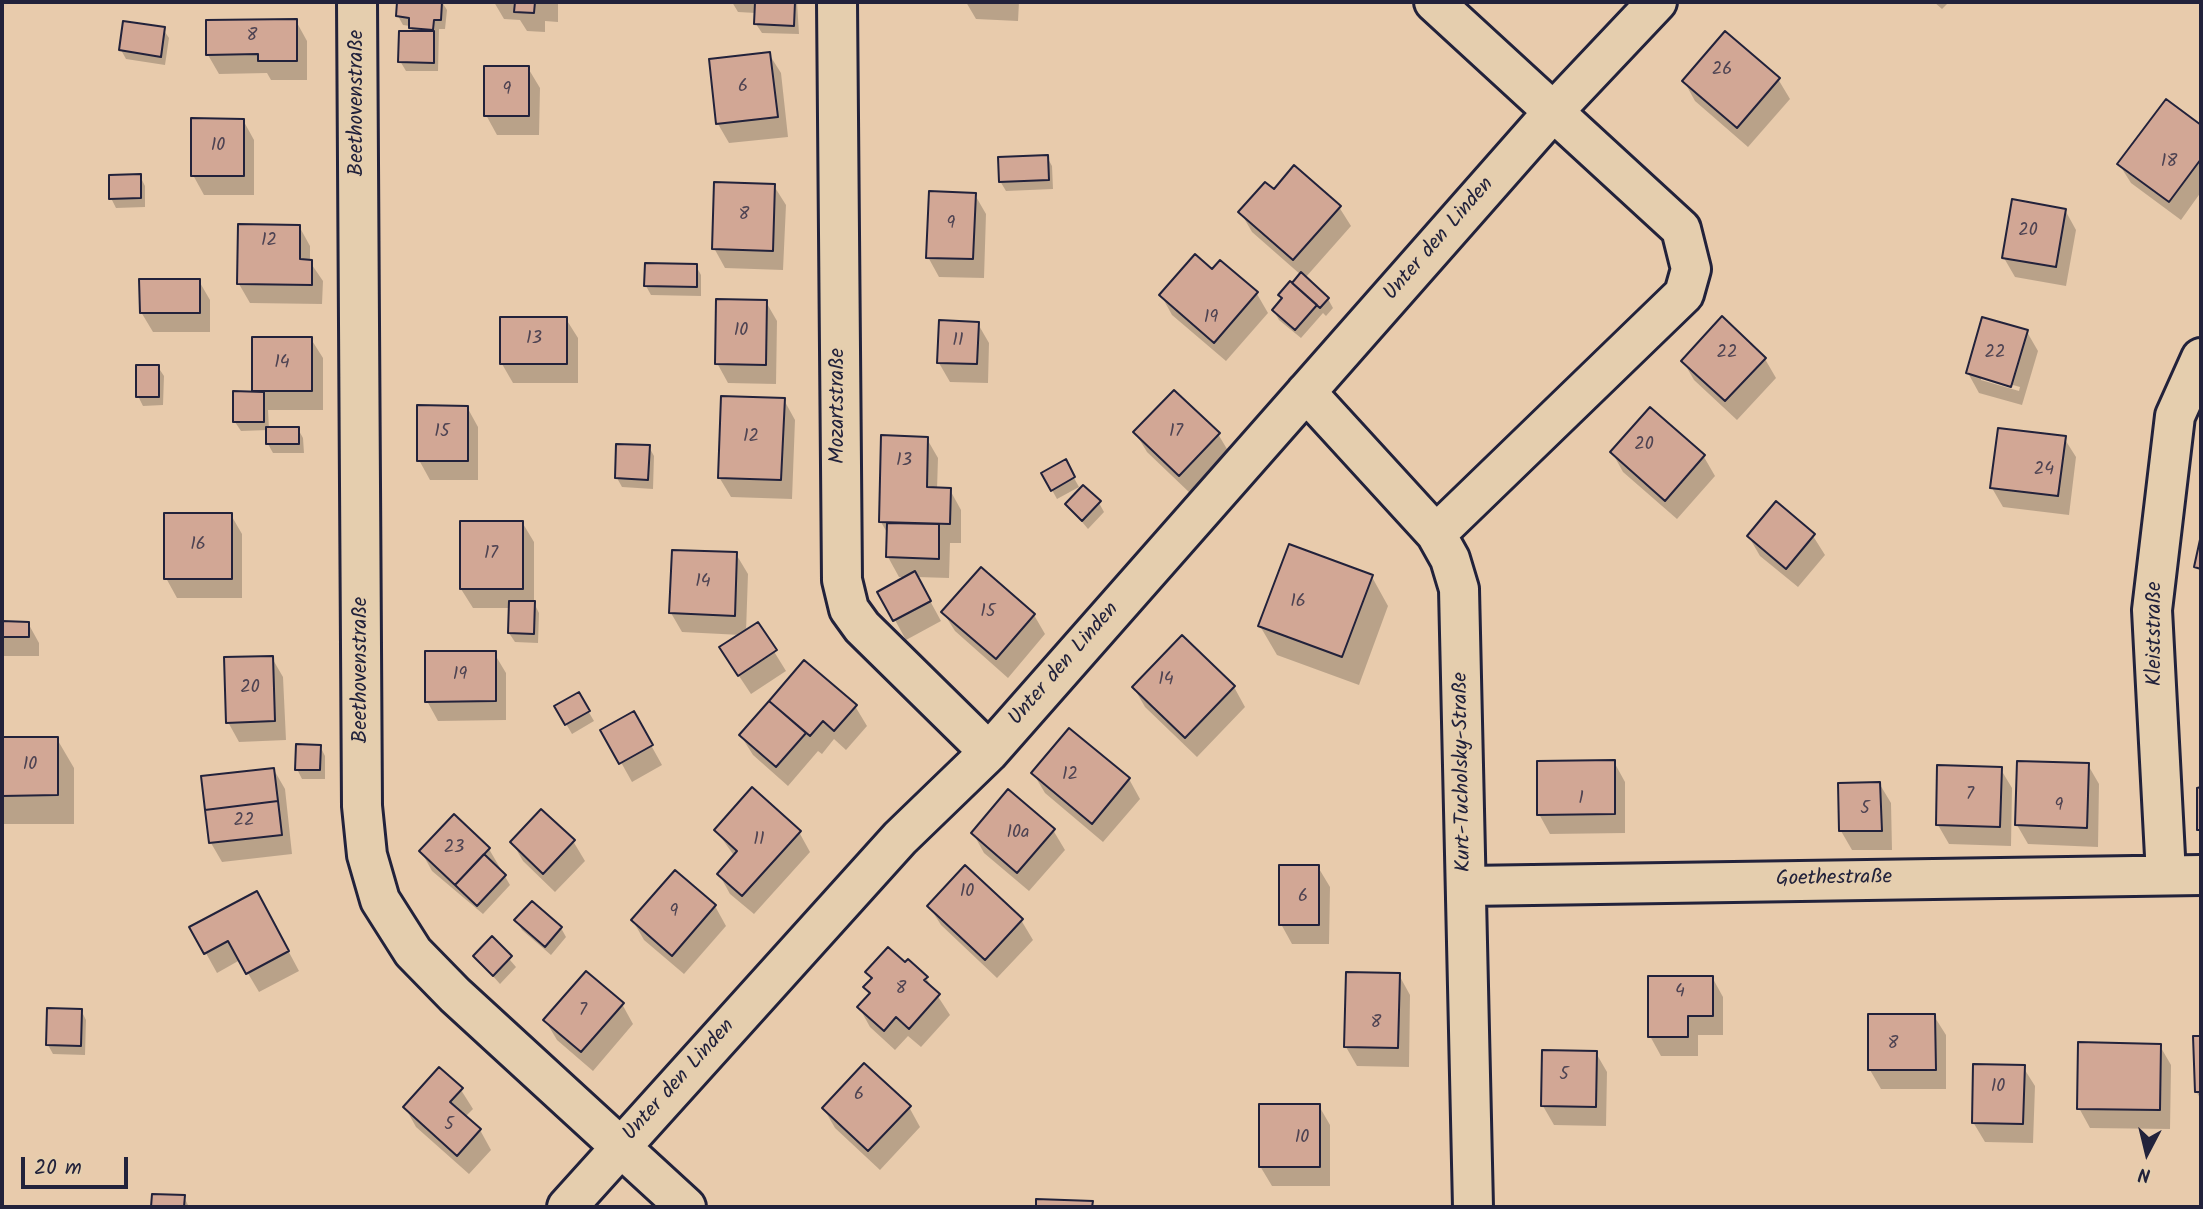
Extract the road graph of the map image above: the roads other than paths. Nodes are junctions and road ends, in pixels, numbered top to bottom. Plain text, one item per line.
1 (357, 2) edge
2 (837, 2) edge
3 (1434, 2) edge
4 (1657, 2) edge
5 (1553, 112) junction
6 (2201, 358) edge
7 (1306, 392) junction
8 (1436, 534) junction
9 (989, 752) junction
10 (2184, 875) edge
11 (1466, 886) junction
12 (622, 1145) junction
13 (566, 1207) edge
14 (686, 1207) edge
15 (1473, 1207) edge

1 - 12 street, Beethovenstraße
2 - 9 street, Mozartstraße
3 - 5 street
4 - 5 street, Unter den Linden
5 - 7 street, Unter den Linden
5 - 8 street
6 - 10 street, Kleiststraße
7 - 8 street, Kurt-Tucholsky-Straße
7 - 9 street, Unter den Linden
8 - 11 street, Kurt-Tucholsky-Straße
9 - 12 street, Unter den Linden
10 - 11 street, Goethestraße
11 - 15 street, Kurt-Tucholsky-Straße
12 - 13 street, Unter den Linden
12 - 14 street, Beethovenstraße

